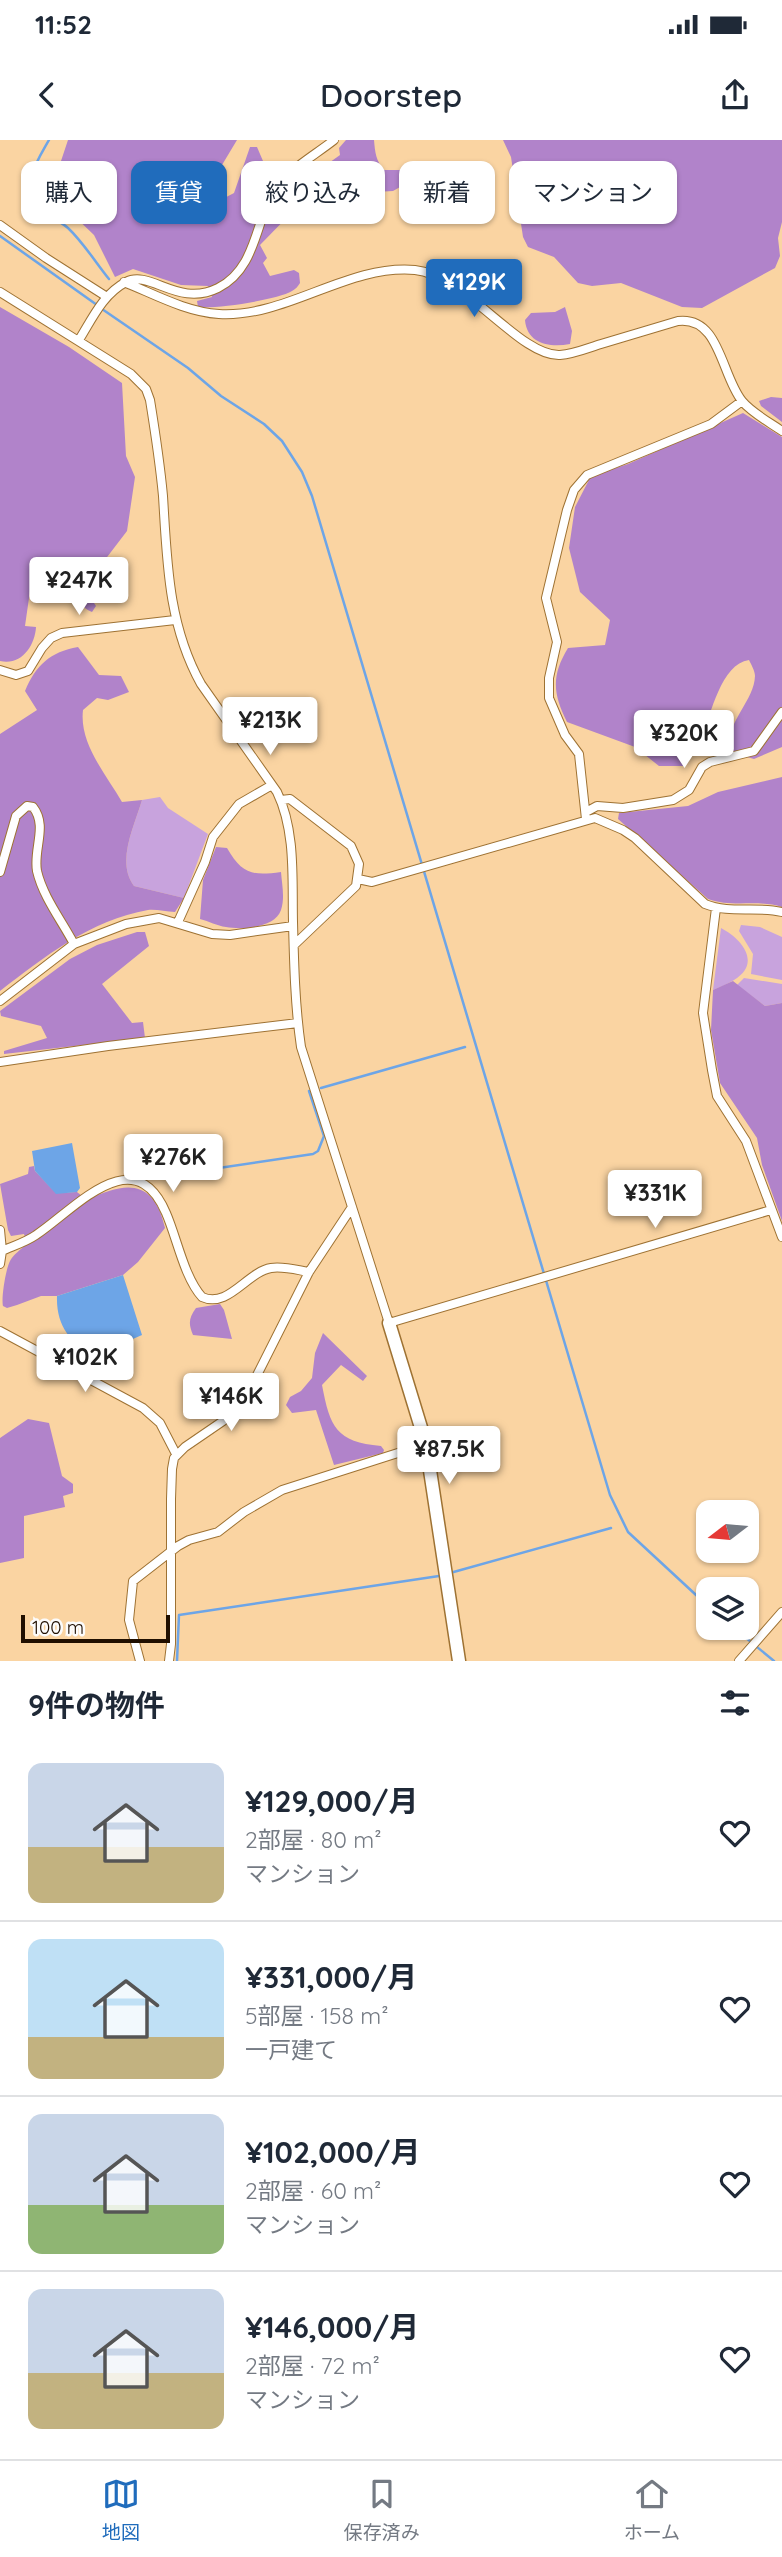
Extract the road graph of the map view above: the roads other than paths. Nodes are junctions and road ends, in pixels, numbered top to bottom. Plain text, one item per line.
1 (334, 140) edge
2 (0, 225) edge
3 (124, 282) junction
4 (0, 292) edge
5 (105, 300) junction
6 (79, 340) junction
7 (742, 401) junction
8 (782, 431) edge
9 (175, 620) junction
10 (0, 670) edge
11 (782, 712) edge
12 (272, 785) junction
13 (281, 800) junction
14 (586, 815) junction
15 (0, 872) edge
16 (358, 880) junction
17 (716, 908) junction
18 (782, 912) edge
19 (178, 922) junction
20 (293, 926) junction
21 (74, 944) junction
22 (294, 945) junction
23 (0, 1000) edge
24 (298, 1023) junction
25 (0, 1062) edge
26 (352, 1207) junction
27 (771, 1210) junction
28 (0, 1230) edge
29 (782, 1237) edge
30 (2, 1251) junction
31 (0, 1264) edge
32 (309, 1272) junction
33 (389, 1323) junction
34 (0, 1331) edge
35 (426, 1444) junction
36 (176, 1454) junction
37 (171, 1551) junction
38 (782, 1612) edge
39 (140, 1661) edge
40 (169, 1661) edge
41 (459, 1661) edge
42 (739, 1661) edge

1 - 3 street
2 - 5 street
3 - 5 street
3 - 7 street
4 - 6 street
5 - 6 street
6 - 9 street
7 - 8 street
7 - 14 street
9 - 10 street
9 - 12 street
11 - 14 street
12 - 13 street
12 - 19 street
13 - 16 street
13 - 20 street
14 - 16 street
14 - 17 street
15 - 21 street
16 - 22 street
17 - 18 street
17 - 27 street
19 - 20 street
19 - 21 street
20 - 22 street
21 - 23 street
22 - 24 street
24 - 25 street
24 - 26 street
26 - 32 street
26 - 33 street
27 - 29 street
27 - 33 street
28 - 30 street
30 - 31 street
30 - 32 street
32 - 36 street
33 - 35 street
34 - 36 street
35 - 37 street
35 - 41 street
36 - 37 street
37 - 39 street
37 - 40 street
38 - 42 street

